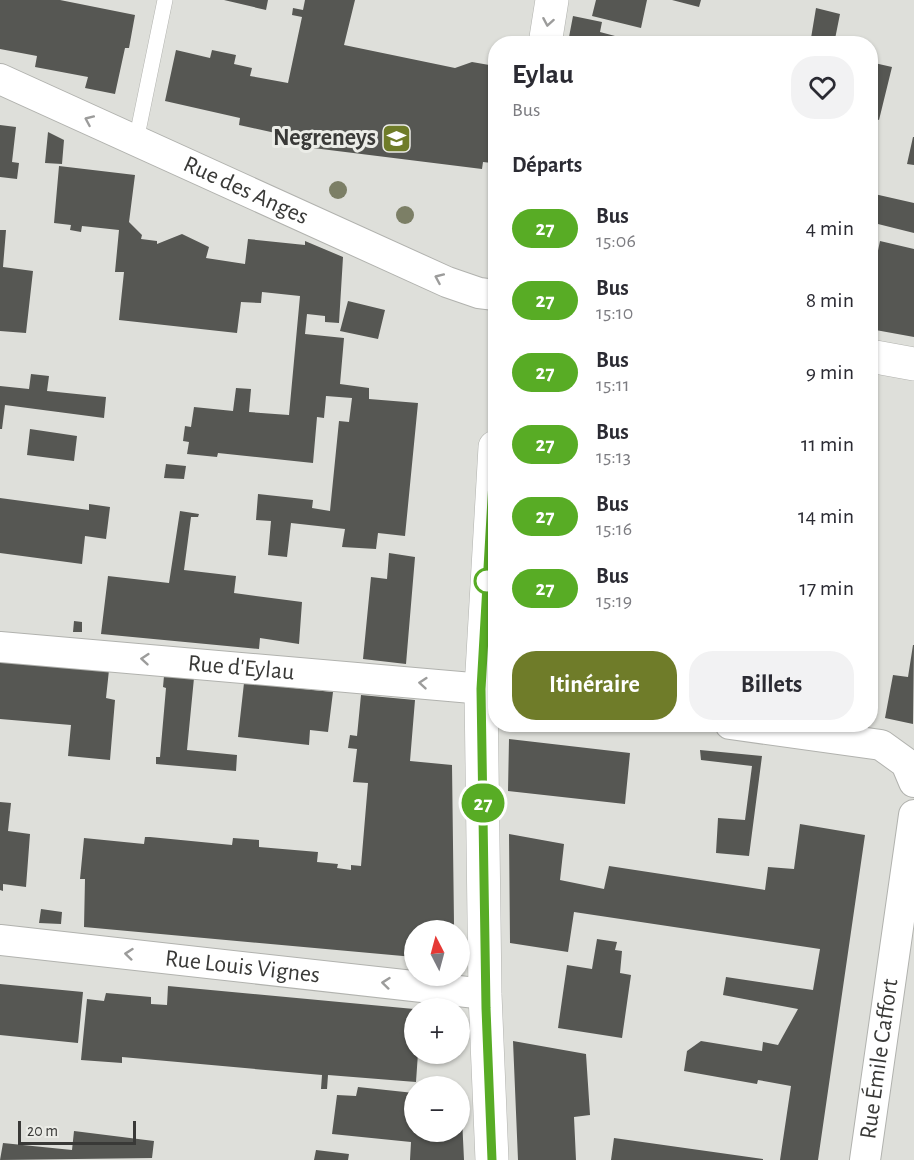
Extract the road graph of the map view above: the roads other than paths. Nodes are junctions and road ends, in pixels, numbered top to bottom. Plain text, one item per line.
1 (165, 0) edge
2 (552, 0) edge
3 (546, 36) edge
4 (0, 79) edge
5 (136, 141) junction
6 (488, 294) edge
7 (878, 357) edge
8 (914, 364) edge
9 (0, 647) edge
10 (488, 690) edge
11 (785, 732) edge
12 (914, 782) edge
13 (914, 814) edge
14 (0, 940) edge
15 (486, 994) junction
16 (492, 1160) edge
17 (865, 1160) edge

1 - 5 lane
2 -> 3 street
5 -> 4 street, Rue des Anges
6 -> 5 street, Rue des Anges
7 - 8 street
10 -> 9 street, Rue d'Eylau
10 - 15 street
11 - 12 street
13 - 17 street, Rue Émile Caffort
15 -> 14 street, Rue Louis Vignes
15 - 16 street

